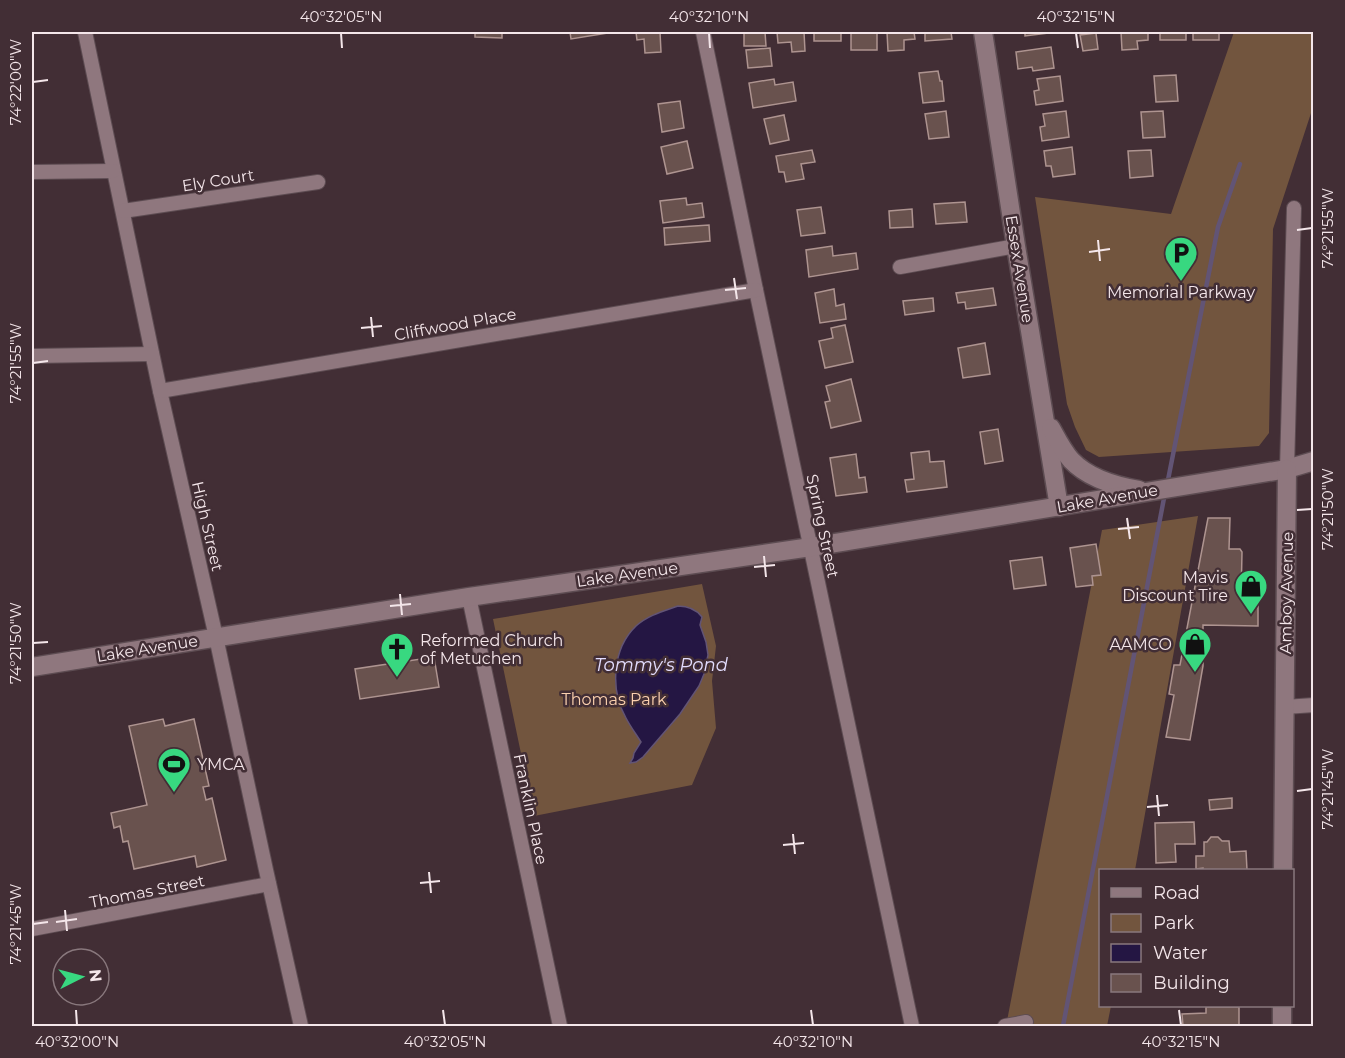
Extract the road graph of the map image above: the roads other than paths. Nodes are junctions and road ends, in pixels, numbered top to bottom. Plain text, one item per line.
1 (85, 32) edge
2 (703, 32) edge
3 (983, 32) edge
4 (113, 171) junction
5 (32, 172) edge
6 (318, 182) dead end
7 (1293, 208) dead end
8 (123, 212) junction
9 (1016, 246) junction
10 (900, 267) dead end
11 (756, 290) junction
12 (152, 354) junction
13 (32, 356) edge
14 (160, 391) junction
15 (1044, 414) junction
16 (1314, 461) edge
17 (1287, 469) junction
18 (1150, 491) junction
19 (1059, 507) junction
20 (811, 547) junction
21 (469, 597) junction
22 (216, 637) junction
23 (32, 667) edge
24 (1314, 705) edge
25 (1285, 707) junction
26 (1283, 869) edge
27 (269, 884) junction
28 (32, 929) edge
29 (1282, 1007) edge
30 (1026, 1022) dead end
31 (301, 1026) edge
32 (560, 1026) edge
33 (912, 1026) edge
34 (1005, 1026) edge
35 (1282, 1026) edge

1 - 4 street, High Street
2 - 11 street, Spring Street
3 - 9 street, Essex Avenue
4 - 5 street
4 - 8 street, High Street
6 - 8 street, Ely Court
7 - 17 street, Amboy Avenue
8 - 12 street, High Street
9 - 10 street
9 - 15 street, Essex Avenue
11 - 14 street, Cliffwood Place
11 - 20 street, Spring Street
12 - 13 street
12 - 14 street, High Street
14 - 22 street, High Street
15 - 18 street
15 - 19 street, Essex Avenue
16 - 17 street
17 - 18 street, Lake Avenue
17 - 25 street, Amboy Avenue
18 - 19 street, Lake Avenue
19 - 20 street, Lake Avenue
20 - 21 street, Lake Avenue
20 - 33 street, Spring Street
21 - 22 street, Lake Avenue
21 - 32 street, Franklin Place
22 - 23 street, Lake Avenue
22 - 27 street, High Street
24 - 25 street
25 - 26 street, Amboy Avenue
27 - 28 street, Thomas Street
27 - 31 street, High Street
29 - 35 street
30 - 34 street

